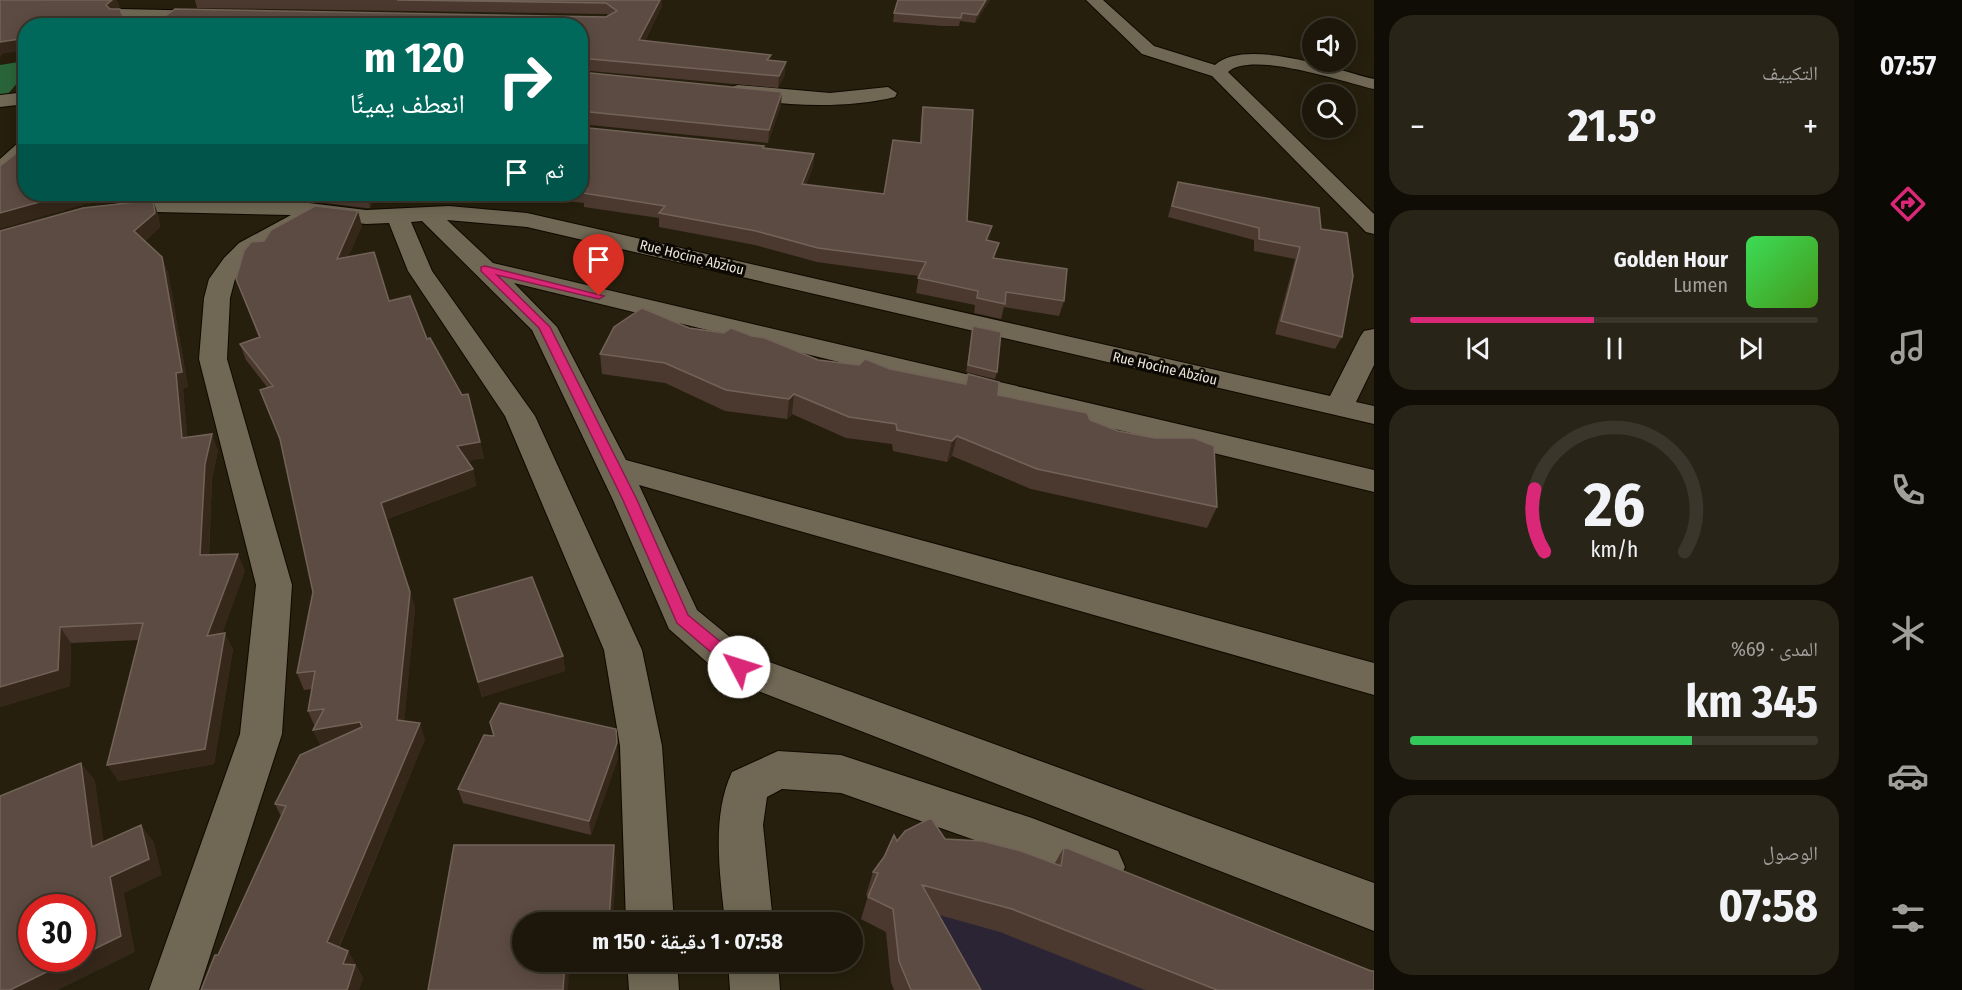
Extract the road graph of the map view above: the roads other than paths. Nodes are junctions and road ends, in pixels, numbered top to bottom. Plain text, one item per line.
1 (143, 0) edge
2 (1094, 0) edge
3 (120, 14) junction
4 (227, 16) edge
5 (114, 18) edge
6 (1218, 72) junction
7 (1374, 84) edge
8 (715, 89) edge
9 (888, 93) dead end
10 (18, 154) edge
11 (0, 171) edge
12 (317, 210) junction
13 (390, 210) edge
14 (87, 213) edge
15 (1374, 227) edge
16 (485, 269) junction
17 (1374, 338) edge
18 (1338, 408) junction
19 (1374, 415) edge
20 (614, 467) junction
21 (1374, 481) edge
22 (1374, 679) edge
23 (1142, 883) edge
24 (1374, 907) edge
25 (649, 912) edge
26 (748, 912) edge
27 (653, 972) edge
28 (754, 972) edge
29 (174, 990) edge
30 (654, 990) edge
31 (755, 990) edge

1 - 3 street
2 - 6 street
3 - 4 street
3 - 5 street
6 - 7 street
6 - 15 street
8 - 9 street
10 - 11 street
12 - 13 street, Rue Hocine Abziou
12 - 14 street, Rue Hocine Abziou
12 - 29 street
13 - 16 street
13 - 18 street, Rue Hocine Abziou
13 - 25 street
16 - 20 street
16 - 21 street
17 - 18 street
18 - 19 street, Rue Hocine Abziou
20 - 22 street
20 - 24 street
23 - 26 street
27 - 30 street
28 - 31 street

